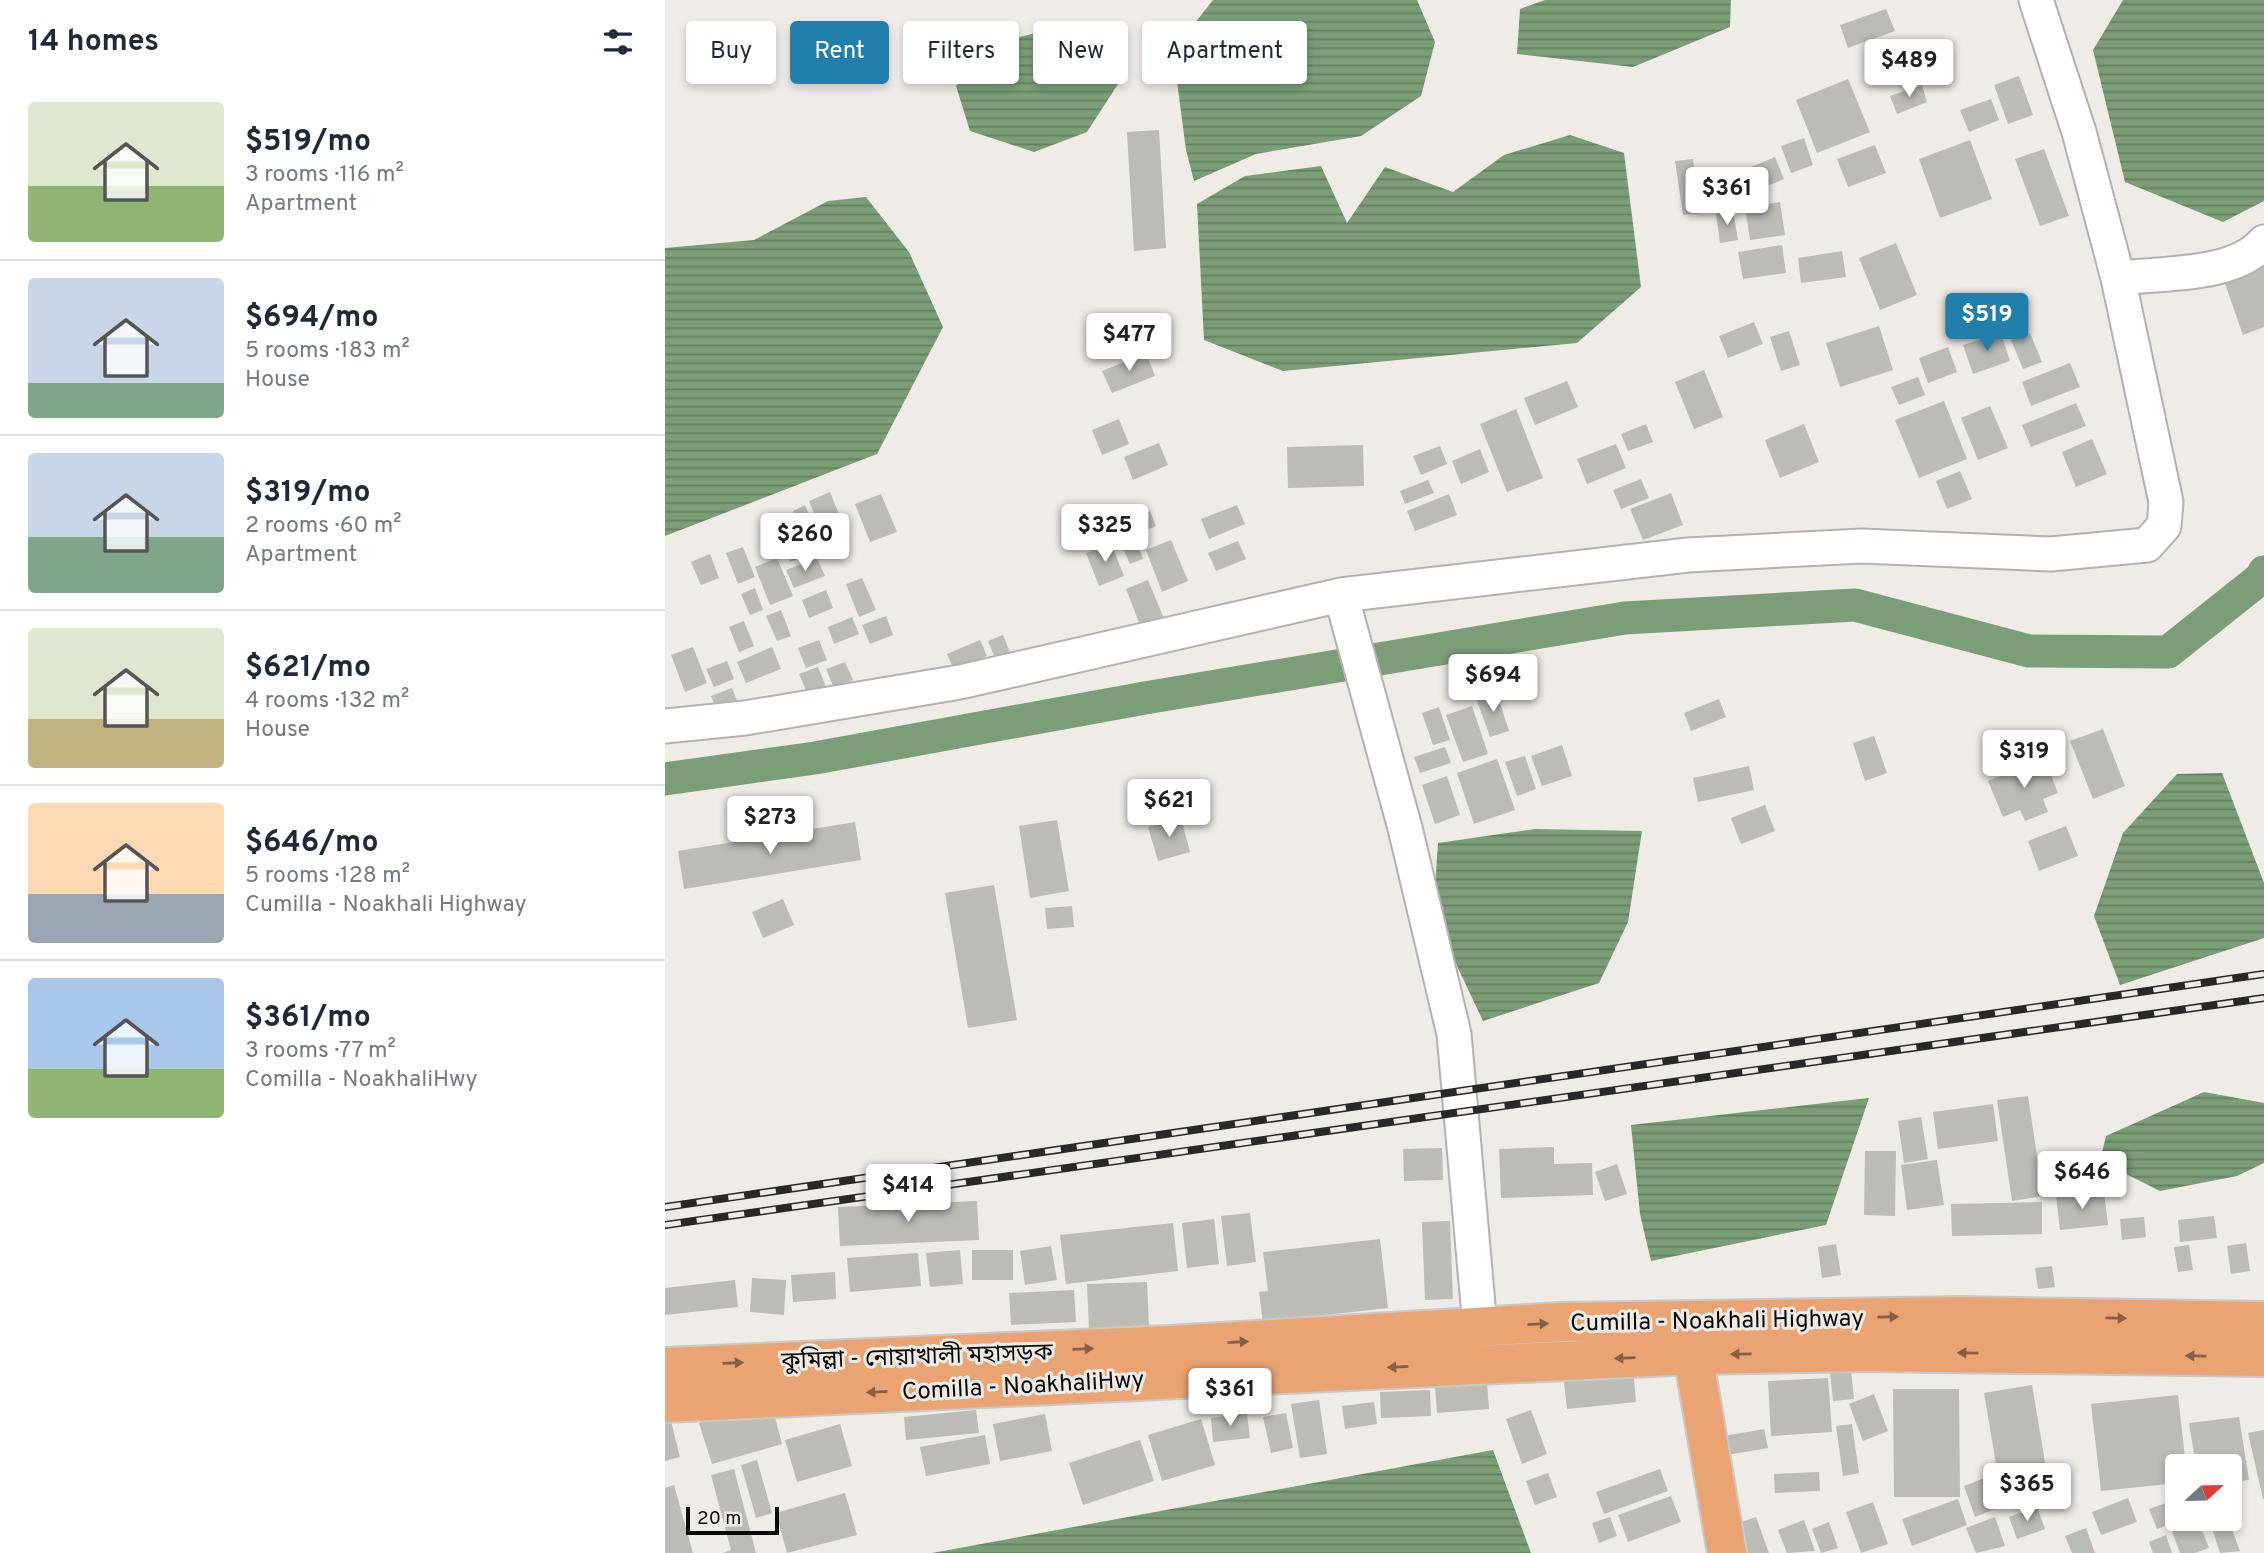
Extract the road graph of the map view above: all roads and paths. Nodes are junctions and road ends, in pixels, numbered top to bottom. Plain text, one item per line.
1 (2036, 0) edge
2 (2264, 242) edge
3 (2117, 278) junction
4 (1343, 601) junction
5 (665, 726) edge
6 (2264, 1321) edge
7 (1480, 1327) junction
8 (1170, 1345) joint
9 (1693, 1355) junction
10 (2264, 1357) edge
11 (665, 1367) edge
12 (665, 1403) edge
13 (1727, 1553) edge

1 - 3 street
2 - 3 street
3 - 4 street
4 - 5 street
4 - 7 street
7 -> 6 main road, Cumilla - Noakhali Highway
8 -> 7 main road, Cumilla - Noakhali Highway
11 -> 8 main road, কুমিল্লা - নোয়াখালী মহাসড়ক
10 -> 9 main road, Cumilla - Noakhali Highway
9 -> 12 main road, Comilla - NoakhaliHwy
9 - 13 main road

